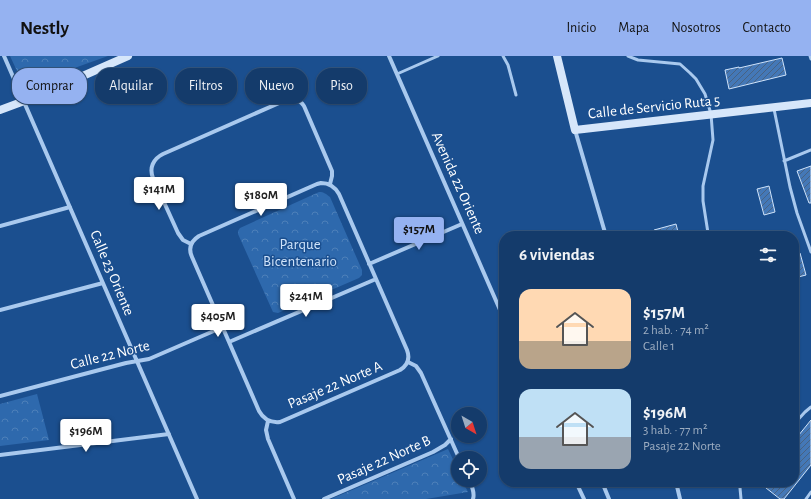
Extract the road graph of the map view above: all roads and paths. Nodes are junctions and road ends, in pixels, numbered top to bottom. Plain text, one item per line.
1 (4, 56) edge
2 (128, 56) edge
3 (389, 56) edge
4 (438, 56) edge
5 (503, 56) edge
6 (557, 56) edge
7 (628, 56) edge
8 (810, 56) edge
9 (811, 59) edge
10 (12, 74) edge
11 (87, 74) edge
12 (397, 74) junction
13 (516, 95) dead end
14 (811, 103) edge
15 (16, 104) edge
16 (25, 104) edge
17 (774, 108) junction
18 (0, 110) edge
19 (712, 114) junction
20 (575, 130) junction
21 (811, 150) edge
22 (784, 161) junction
23 (330, 184) junction
24 (70, 207) junction
25 (462, 224) junction
26 (0, 226) edge
27 (605, 231) edge
28 (708, 231) edge
29 (191, 244) junction
30 (811, 252) edge
31 (369, 264) junction
32 (376, 279) junction
33 (103, 283) junction
34 (499, 308) edge
35 (0, 310) edge
36 (223, 327) junction
37 (229, 342) junction
38 (137, 361) junction
39 (408, 362) junction
40 (0, 396) edge
41 (811, 407) edge
42 (799, 419) edge
43 (268, 421) junction
44 (169, 434) junction
45 (451, 439) joint
46 (0, 455) edge
47 (472, 487) edge
48 (578, 487) edge
49 (604, 487) edge
50 (677, 487) edge
51 (741, 487) edge
52 (811, 492) edge
53 (197, 499) edge
54 (294, 499) edge
55 (324, 499) edge
56 (473, 499) edge
57 (584, 499) edge
58 (609, 499) edge
59 (680, 499) edge
60 (741, 499) edge
61 (806, 499) edge

1 - 10 street, Calle 23 Oriente
2 - 11 street
3 - 12 street, Avenida 22 Oriente
4 - 12 lane
5 - 13 lane
6 - 20 street, Calle de Servicio Ruta 5
7 - 19 lane
8 - 9 lane
12 - 25 street, Avenida 22 Oriente
14 - 17 street, Calle de Servicio Ruta 5
15 - 18 street
16 - 24 street, Calle 23 Oriente
17 - 19 street, Calle de Servicio Ruta 5
17 - 22 lane
19 - 20 street, Calle de Servicio Ruta 5
19 - 28 lane
20 - 27 street
21 - 22 lane
22 - 30 lane
23 - 29 street
23 - 29 street
23 - 31 street
24 - 26 street
24 - 33 street, Calle 23 Oriente
25 - 31 street
25 - 34 street, Avenida 22 Oriente
29 - 36 street
31 - 32 street
32 - 37 street
32 - 39 street
33 - 35 street
33 - 38 street, Calle 23 Oriente
36 - 37 street
36 - 38 street, Calle 22 Norte
37 - 43 street
38 - 40 street, Calle 22 Norte
38 - 44 street, Calle 23 Oriente
39 - 43 street, Pasaje 22 Norte A
39 - 45 street
41 - 42 lane
43 - 54 street
44 - 46 street
44 - 53 street, Calle 23 Oriente
45 - 55 street, Pasaje 22 Norte B
47 - 56 street
48 - 57 street
49 - 58 street
50 - 59 street
51 - 60 lane
52 - 61 lane

